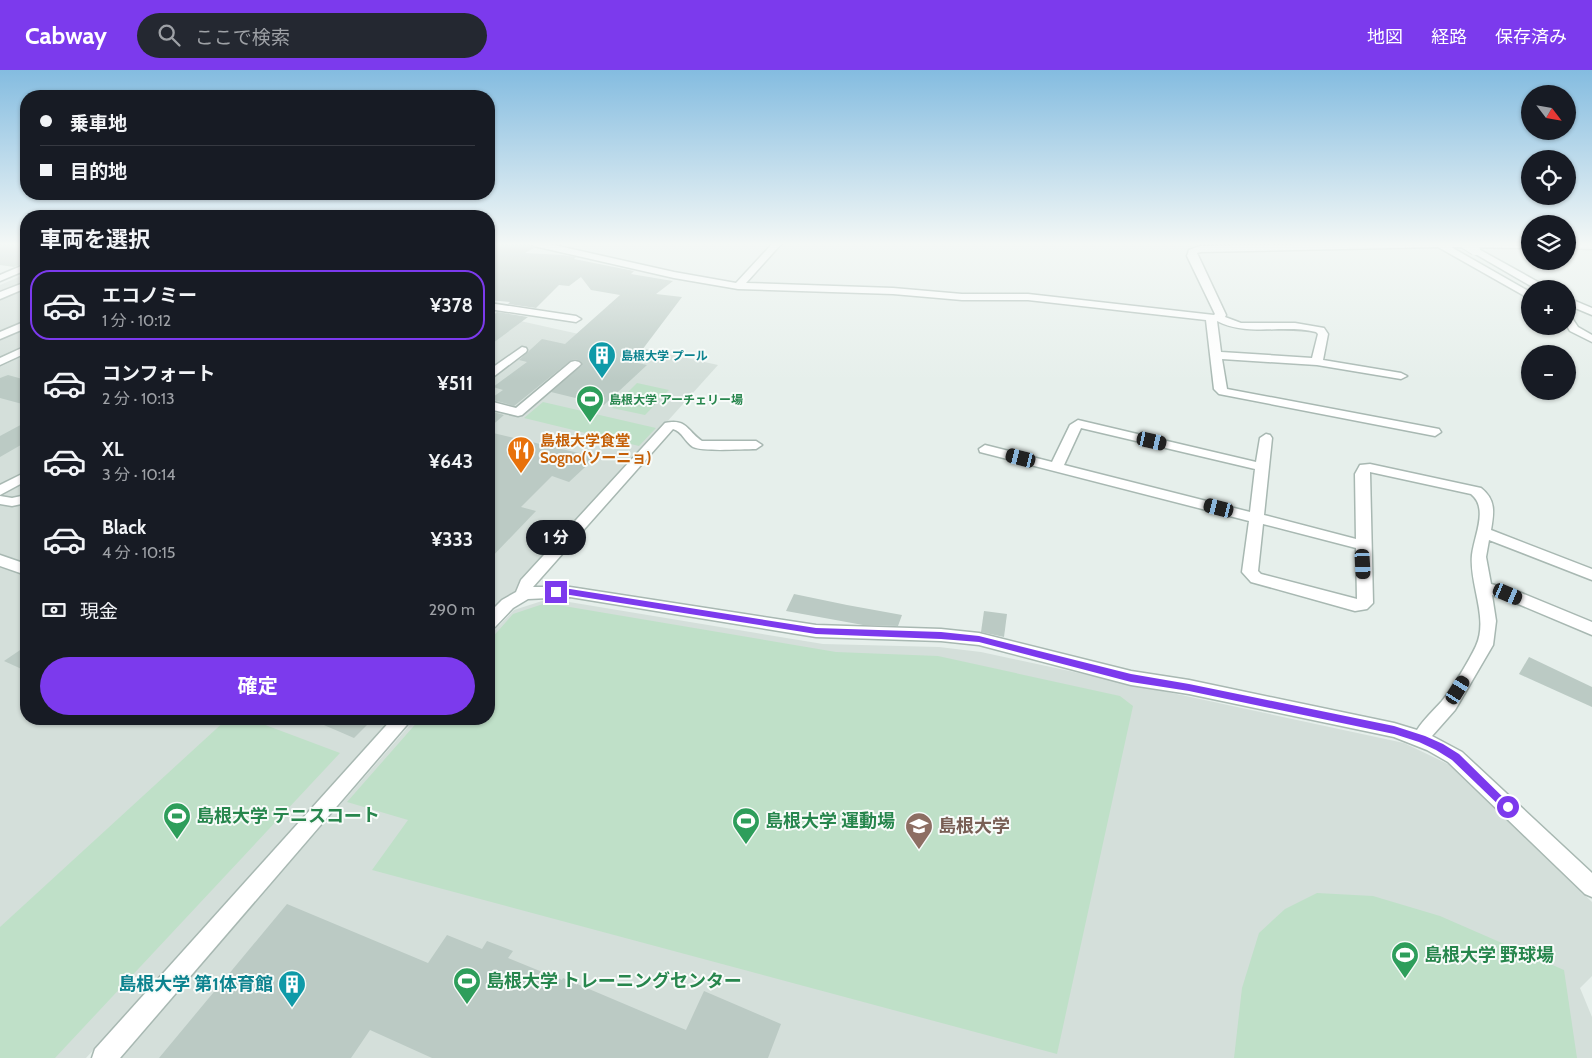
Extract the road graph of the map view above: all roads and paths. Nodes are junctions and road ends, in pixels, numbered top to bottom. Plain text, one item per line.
1 (16, 289) edge
2 (835, 289) edge
3 (1208, 289) edge
4 (0, 296) edge
5 (1576, 305) edge
6 (495, 307) edge
7 (1592, 312) edge
8 (1214, 318) junction
9 (576, 319) dead end
10 (20, 327) edge
11 (1576, 331) edge
12 (0, 336) edge
13 (1592, 339) edge
14 (522, 350) dead end
15 (20, 352) edge
16 (1216, 355) junction
17 (4, 357) edge
18 (20, 360) edge
19 (1317, 362) junction
20 (575, 364) dead end
21 (495, 370) edge
22 (1401, 376) dead end
23 (495, 406) edge
24 (1435, 432) dead end
25 (1266, 438) dead end
26 (756, 445) dead end
27 (985, 450) dead end
28 (1262, 467) junction
29 (1056, 468) junction
30 (20, 479) edge
31 (0, 491) edge
32 (0, 500) edge
33 (20, 500) edge
34 (1255, 517) junction
35 (1483, 532) junction
36 (1363, 544) junction
37 (0, 560) edge
38 (20, 568) edge
39 (1592, 575) edge
40 (1484, 588) junction
41 (523, 594) junction
42 (495, 616) edge
43 (1592, 629) edge
44 (398, 725) edge
45 (1422, 739) junction
46 (1592, 887) edge
47 (104, 1058) edge

1 - 4 street
2 - 8 street
3 - 8 street
5 - 7 street
6 - 9 street
8 - 16 street
8 - 19 street
10 - 12 street
11 - 13 street
14 - 21 street
15 - 17 street
16 - 19 street
16 - 24 street
17 - 18 street
19 - 22 street
20 - 23 street
25 - 28 street
26 - 41 street
27 - 29 street
28 - 29 street
28 - 34 street
29 - 34 street
30 - 31 street
32 - 33 street
34 - 36 street
34 - 36 street
35 - 36 street
35 - 39 street
35 - 40 street
37 - 38 street
40 - 43 street
40 - 45 street
41 - 42 street
41 - 45 street
44 - 47 street
45 - 46 street

